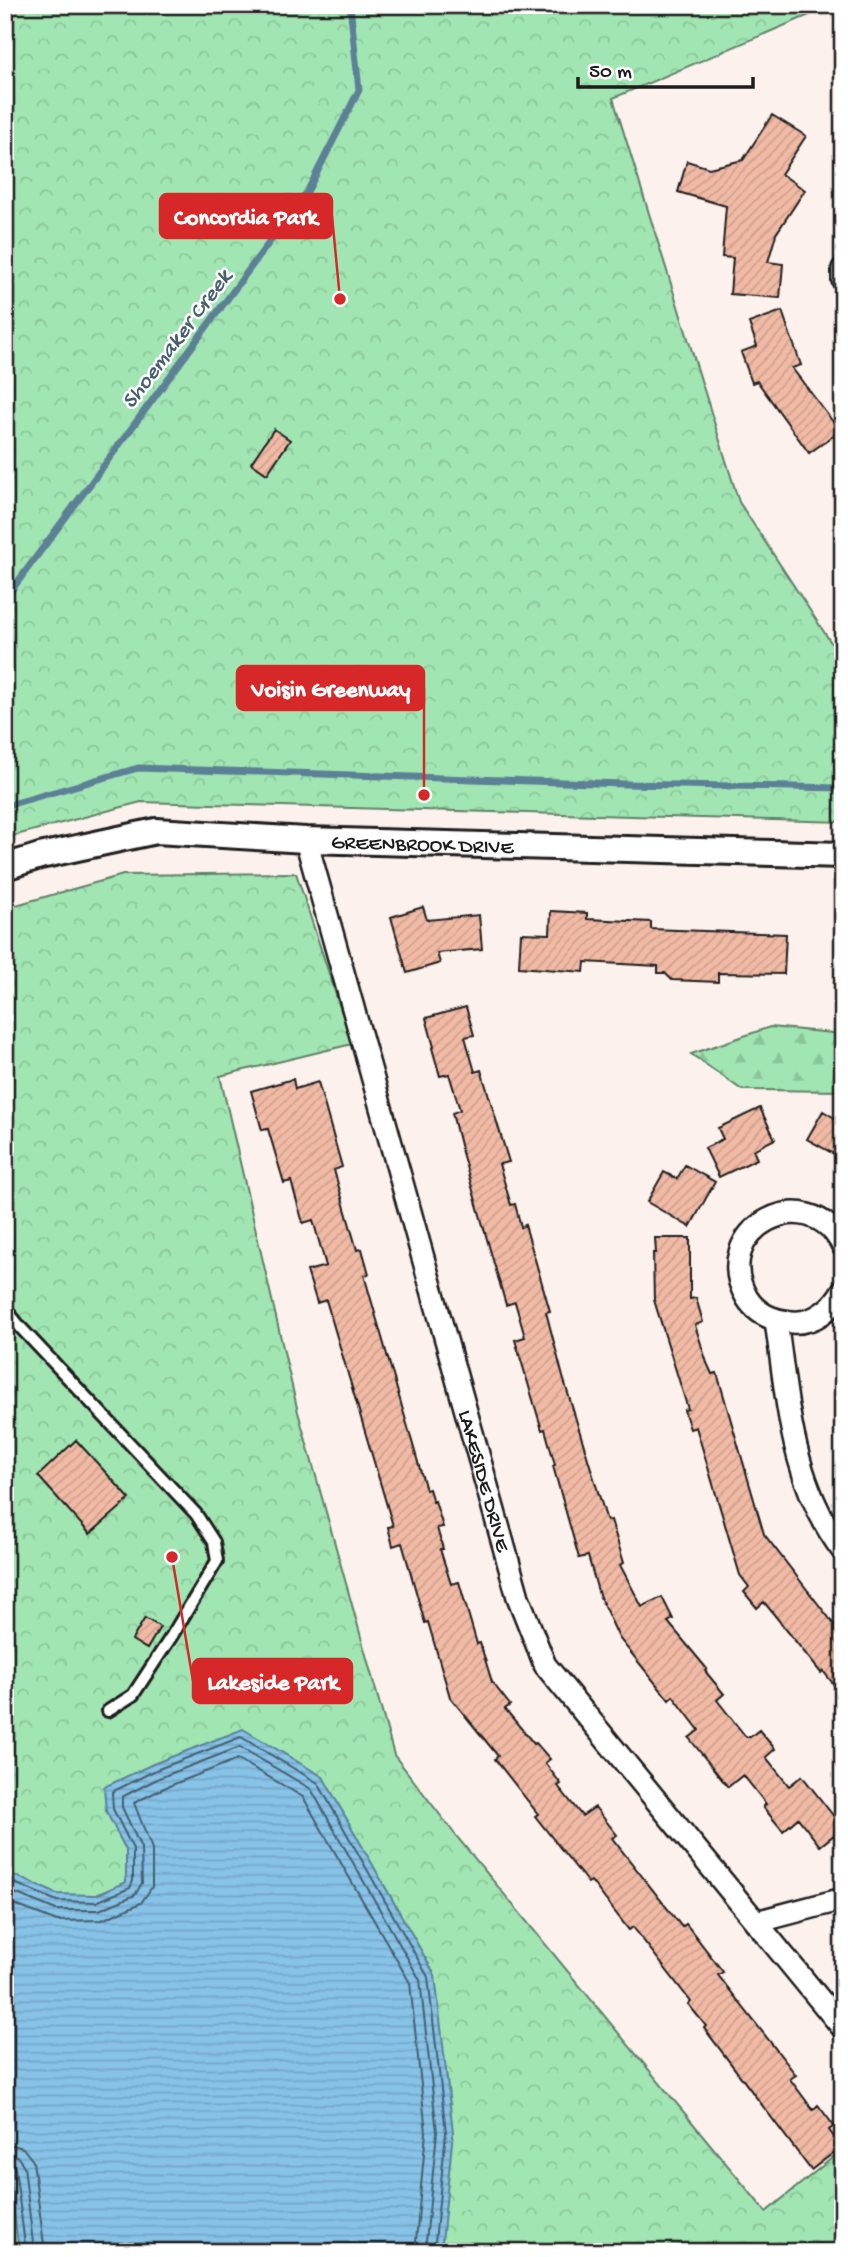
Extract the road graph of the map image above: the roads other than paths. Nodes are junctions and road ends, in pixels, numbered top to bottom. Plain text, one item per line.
1 (843, 269) edge
2 (843, 280) edge
3 (306, 840) junction
4 (843, 855) edge
5 (5, 867) edge
6 (843, 1247) edge
7 (843, 1290) edge
8 (5, 1308) edge
9 (776, 1321) junction
10 (843, 1550) edge
11 (108, 1711) dead end
12 (843, 1899) edge
13 (756, 1922) junction
14 (843, 2028) edge

1 - 2 street
3 - 4 street, GREENBROOK DRIVE
3 - 5 street, GREENBROOK DRIVE
3 - 13 street, LAKESIDE DRIVE
6 - 9 street
7 - 9 street
8 - 11 lane
9 - 10 street
12 - 13 street
13 - 14 street, LAKESIDE DRIVE

